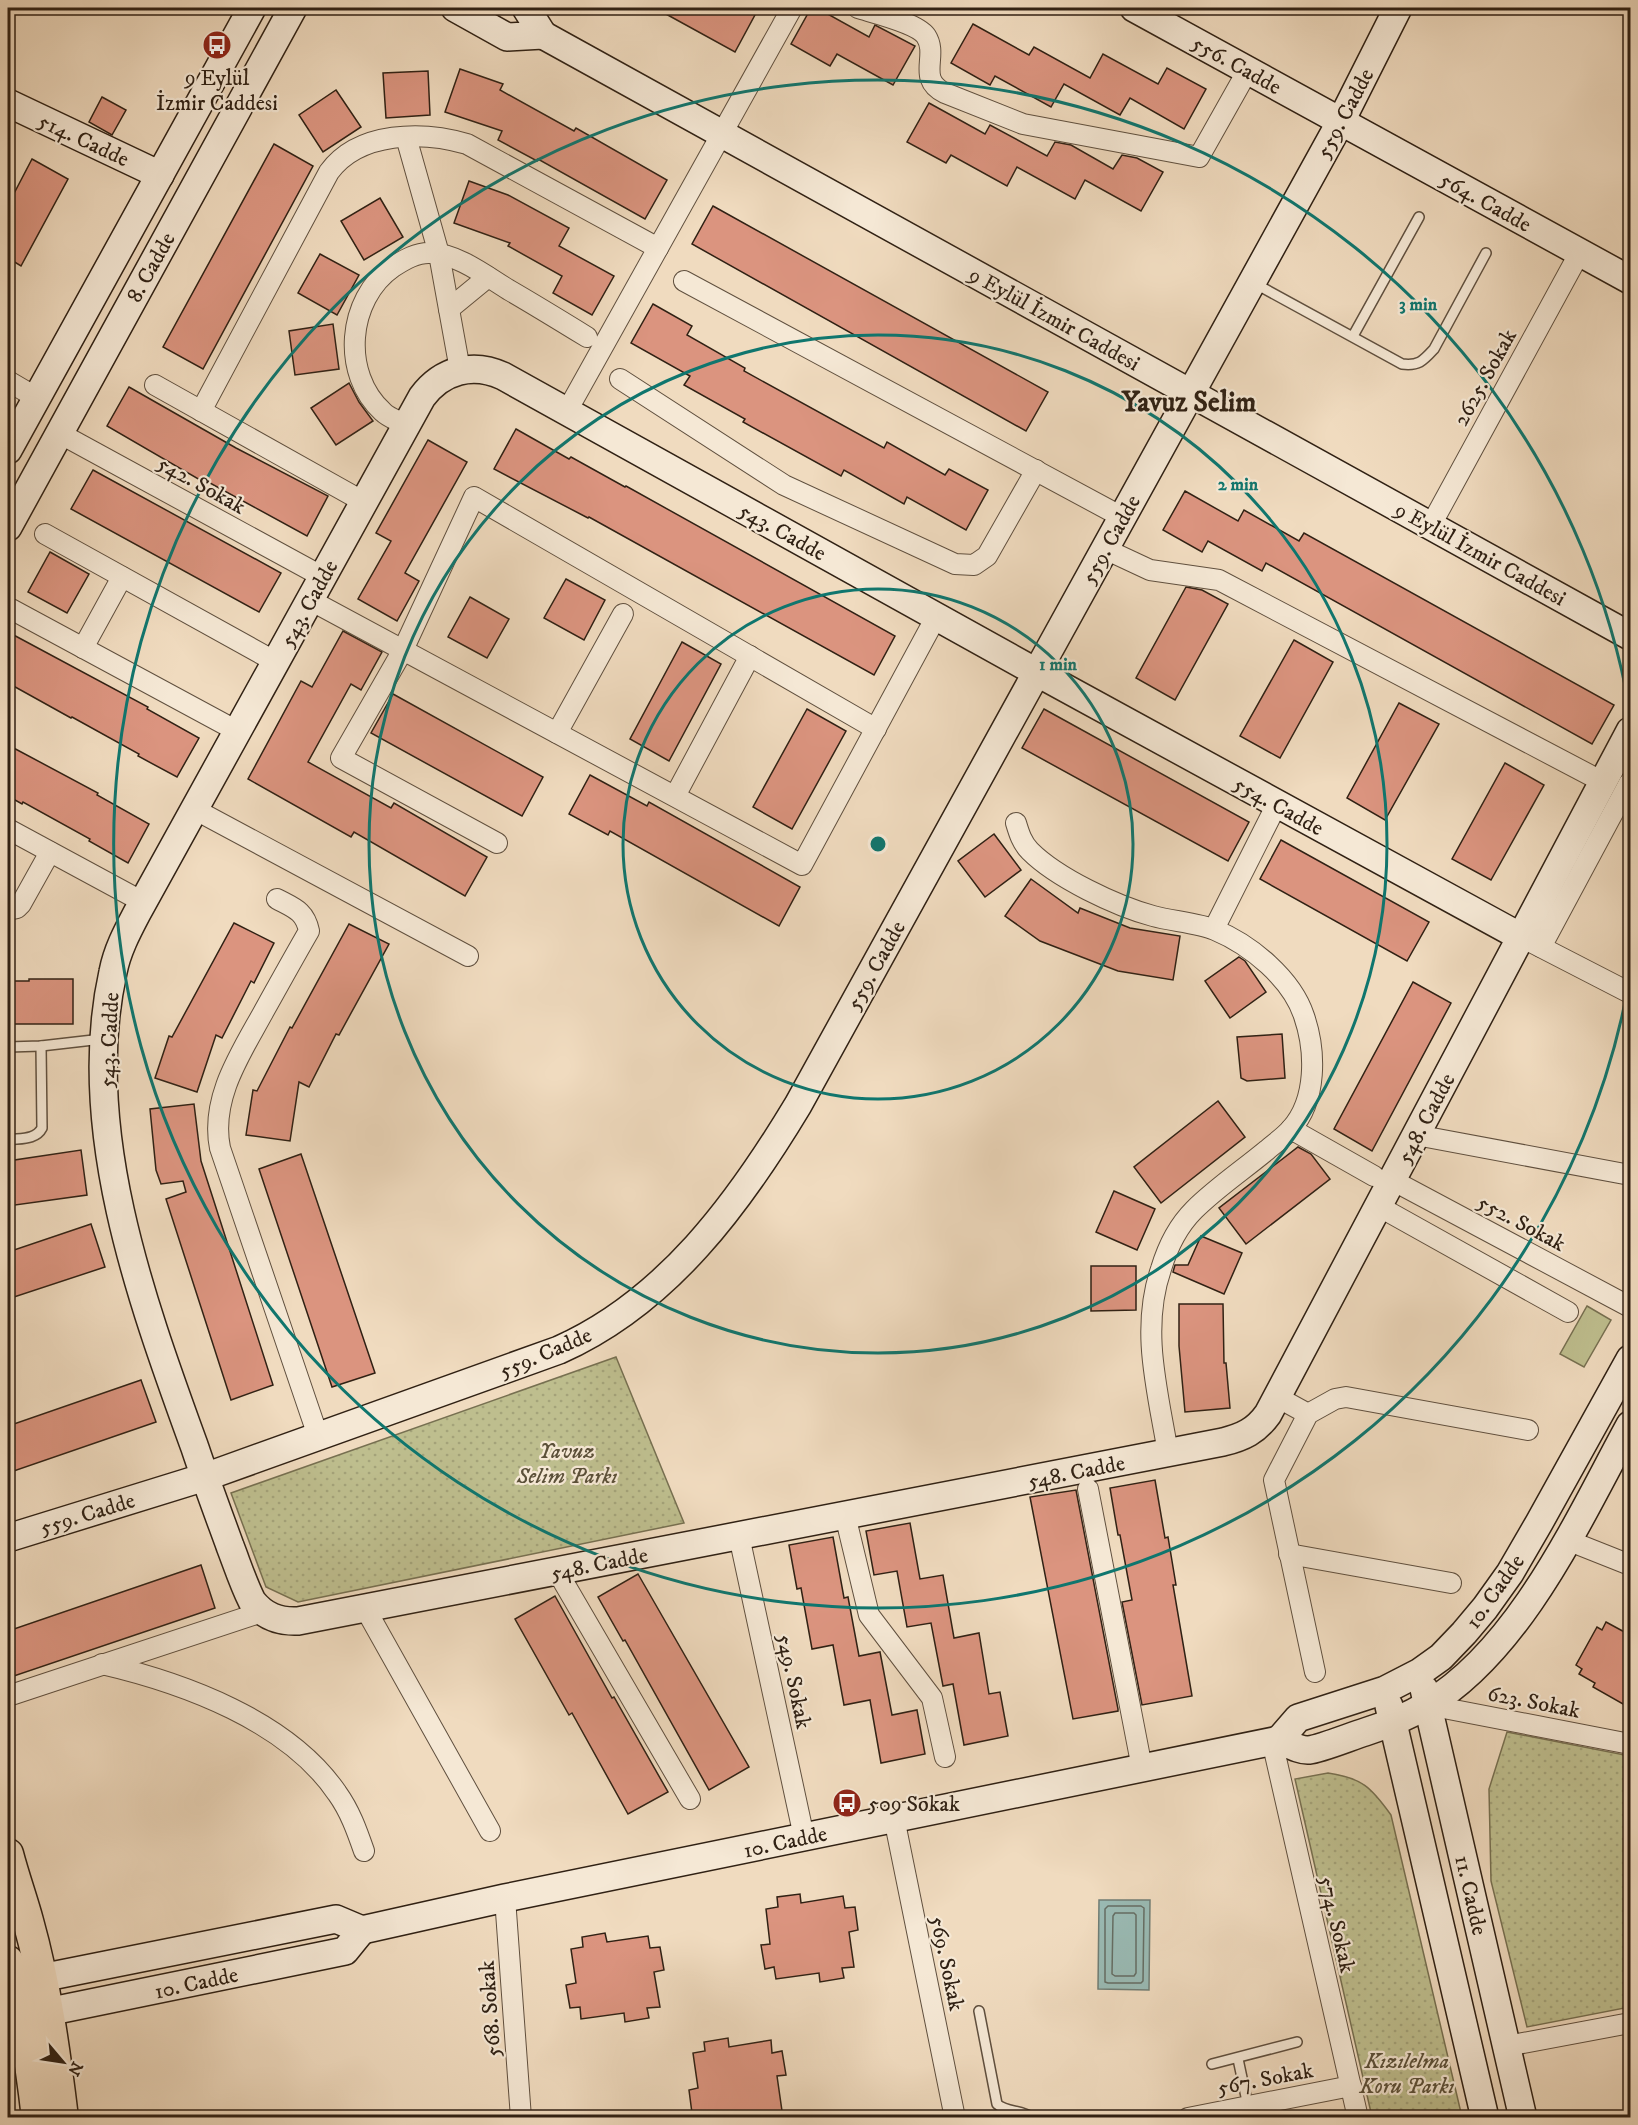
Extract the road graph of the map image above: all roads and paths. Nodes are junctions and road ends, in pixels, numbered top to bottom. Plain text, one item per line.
1 (252, 8) edge
2 (293, 8) edge
3 (455, 8) edge
4 (526, 8) edge
5 (858, 8) edge
6 (1134, 8) edge
7 (1398, 8) edge
8 (788, 9) edge
9 (543, 35) junction
10 (1248, 70) junction
11 (8, 103) edge
12 (1341, 121) junction
13 (722, 134) junction
14 (406, 137) junction
15 (160, 175) junction
16 (1419, 217) dead end
17 (658, 248) junction
18 (1580, 252) junction
19 (1486, 253) dead end
20 (439, 254) junction
21 (488, 277) junction
22 (684, 280) dead end
23 (1630, 280) edge
24 (1252, 282) junction
25 (449, 309) junction
26 (1353, 336) junction
27 (587, 337) dead end
28 (460, 370) junction
29 (620, 379) dead end
30 (8, 381) edge
31 (155, 385) dead end
32 (1191, 393) junction
33 (36, 398) junction
34 (201, 411) junction
35 (567, 411) junction
36 (406, 425) junction
37 (59, 433) junction
38 (8, 450) edge
39 (1036, 470) junction
40 (364, 502) junction
41 (1122, 517) junction
42 (1431, 525) junction
43 (8, 527) edge
44 (45, 534) dead end
45 (1105, 549) junction
46 (122, 577) junction
47 (316, 588) junction
48 (11, 609) dead end
49 (623, 615) dead end
50 (936, 616) junction
51 (1630, 636) edge
52 (83, 648) junction
53 (403, 650) junction
54 (750, 656) junction
55 (276, 662) junction
56 (1036, 672) junction
57 (876, 729) junction
58 (237, 731) junction
59 (1630, 731) edge
60 (557, 733) junction
61 (1603, 782) junction
62 (1630, 784) edge
63 (675, 796) junction
64 (1277, 804) junction
65 (194, 809) junction
66 (1016, 823) dead end
67 (8, 829) edge
68 (497, 843) dead end
69 (50, 852) junction
70 (278, 900) dead end
71 (143, 902) junction
72 (8, 910) edge
73 (1214, 929) junction
74 (1531, 942) junction
75 (468, 956) dead end
76 (1630, 993) edge
77 (104, 1039) junction
78 (41, 1046) junction
79 (8, 1047) edge
80 (1291, 1129) junction
81 (1416, 1135) junction
82 (8, 1140) edge
83 (1630, 1174) edge
84 (1383, 1178) junction
85 (1378, 1206) junction
86 (1630, 1307) edge
87 (1568, 1312) dead end
88 (1630, 1359) edge
89 (1277, 1397) junction
90 (1308, 1414) junction
91 (1630, 1425) edge
92 (1528, 1430) dead end
93 (318, 1436) junction
94 (1168, 1453) junction
95 (205, 1477) junction
96 (1088, 1490) dead end
97 (845, 1515) junction
98 (739, 1536) junction
99 (8, 1538) edge
100 (1567, 1540) junction
101 (1289, 1554) junction
102 (1630, 1565) edge
103 (557, 1571) junction
104 (1451, 1583) dead end
105 (365, 1608) junction
106 (262, 1612) junction
107 (102, 1664) junction
108 (1315, 1672) dead end
109 (1420, 1672) junction
110 (1385, 1690) junction
111 (8, 1696) edge
112 (1428, 1705) junction
113 (1393, 1723) junction
114 (1276, 1740) junction
115 (1630, 1744) edge
116 (945, 1757) dead end
117 (1142, 1768) junction
118 (690, 1799) dead end
119 (894, 1818) junction
120 (490, 1831) dead end
121 (804, 1837) junction
122 (364, 1851) dead end
123 (8, 1854) edge
124 (505, 1898) junction
125 (362, 1930) junction
126 (21, 1975) edge
127 (979, 2011) dead end
128 (35, 2017) junction
129 (1630, 2023) edge
130 (1297, 2042) dead end
131 (1507, 2046) junction
132 (1238, 2059) junction
133 (1212, 2064) dead end
134 (1350, 2086) junction
135 (1248, 2106) junction
136 (37, 2118) edge
137 (63, 2118) edge
138 (520, 2118) edge
139 (955, 2118) edge
140 (1033, 2118) edge
141 (1188, 2118) edge
142 (1358, 2118) edge
143 (1485, 2118) edge
144 (1523, 2118) edge

1 - 15 street, 8. Cadde
2 - 37 street, 8. Cadde
3 - 9 street
4 - 9 street, 9 Eylül İzmir Caddesi
5 - 10 street
6 - 10 street, 556. Cadde
7 - 12 street, 559. Cadde
8 - 13 street
9 - 13 street, 9 Eylül İzmir Caddesi
10 - 12 street, 556. Cadde
11 - 15 street, 514. Cadde
12 - 18 street, 564. Cadde
12 - 24 street, 559. Cadde
13 - 17 street
13 - 32 street, 9 Eylül İzmir Caddesi
14 - 17 street
14 - 20 street
14 - 34 street
15 - 33 street, 8. Cadde
16 - 26 lane
17 - 35 street
18 - 23 street, 564. Cadde
18 - 42 street, 2625. Sokak
19 - 26 lane
20 - 21 street
20 - 25 street
20 - 36 street
21 - 25 street
21 - 27 street
22 - 39 street
24 - 26 lane
24 - 32 street, 559. Cadde
25 - 28 street
28 - 35 street, 543. Cadde
28 - 36 street, 543. Cadde
29 - 39 street
30 - 33 street
31 - 34 street
32 - 41 street, 559. Cadde
32 - 42 street, 9 Eylül İzmir Caddesi
33 - 38 street, 8. Cadde
34 - 40 street
35 - 50 street, 543. Cadde
36 - 40 street, 543. Cadde
37 - 43 street, 8. Cadde
37 - 47 street, 542. Sokak
39 - 41 street
40 - 47 street, 543. Cadde
41 - 45 street, 559. Cadde
42 - 51 street, 9 Eylül İzmir Caddesi
44 - 46 street
45 - 56 street, 559. Cadde
45 - 61 street
46 - 52 street
46 - 55 street
47 - 53 street, 542. Sokak
47 - 55 street, 543. Cadde
48 - 52 street
49 - 60 street
50 - 56 street, 543. Cadde
50 - 57 street
52 - 58 street
53 - 54 street
53 - 60 street, 542. Sokak
53 - 68 street
54 - 57 street
54 - 63 street
55 - 58 street, 543. Cadde
56 - 64 street, 554. Cadde
56 - 93 street, 559. Cadde
57 - 63 street, 542. Sokak
58 - 65 street, 543. Cadde
59 - 61 street, 548. Cadde
60 - 63 street, 542. Sokak
61 - 74 street, 548. Cadde
62 - 74 street
64 - 73 street
64 - 74 street, 554. Cadde
65 - 71 street, 543. Cadde
65 - 75 street
66 - 73 street
67 - 69 street
69 - 71 street
69 - 72 street
70 - 93 street
71 - 77 street, 543. Cadde
73 - 80 street
74 - 76 street
74 - 81 street, 548. Cadde
77 - 78 lane
77 - 95 street, 543. Cadde
78 - 79 lane
78 - 82 lane
80 - 84 street, 552. Sokak
80 - 94 street
81 - 83 street
81 - 84 street, 548. Cadde
84 - 85 street, 548. Cadde
84 - 86 street, 552. Sokak
85 - 87 street
85 - 89 street, 548. Cadde
88 - 109 street, 10. Cadde
89 - 90 street
89 - 94 street, 548. Cadde
90 - 92 street
90 - 101 street
91 - 100 street, 10. Cadde
93 - 95 street, 559. Cadde
94 - 97 street, 548. Cadde
95 - 99 street, 559. Cadde
95 - 106 street
96 - 117 street
97 - 98 street, 548. Cadde
97 - 116 street
98 - 103 street, 548. Cadde
98 - 121 street, 549. Sokak
100 - 102 street
100 - 112 street, 10. Cadde
101 - 104 street
101 - 108 street
103 - 105 street, 548. Cadde
103 - 118 street
105 - 106 street, 548. Cadde
105 - 120 street
106 - 107 street
107 - 111 street
107 - 122 street
109 - 110 street, 10. Cadde
109 - 112 street, 11. Cadde
110 - 113 street, 11. Cadde
110 - 114 street, 10. Cadde
112 - 113 street, 10. Cadde
112 - 115 street, 623. Sokak
112 - 131 street, 11. Cadde
113 - 114 street, 10. Cadde
113 - 143 street, 11. Cadde
114 - 117 street, 10. Cadde
114 - 134 street, 574. Sokak
117 - 119 street, 10. Cadde
119 - 121 street, 10. Cadde
119 - 139 street, 569. Sokak
121 - 124 street, 10. Cadde
123 - 126 main road
124 - 125 street, 10. Cadde
124 - 138 street, 568. Sokak
125 - 126 street, 10. Cadde
125 - 128 street, 10. Cadde
126 - 128 main road
127 - 140 lane
128 - 136 main road
128 - 137 main road
129 - 131 street
130 - 132 lane
131 - 144 street, 11. Cadde
132 - 133 lane
132 - 135 lane
134 - 135 street, 567. Sokak
134 - 142 street, 574. Sokak
135 - 141 street, 567. Sokak

